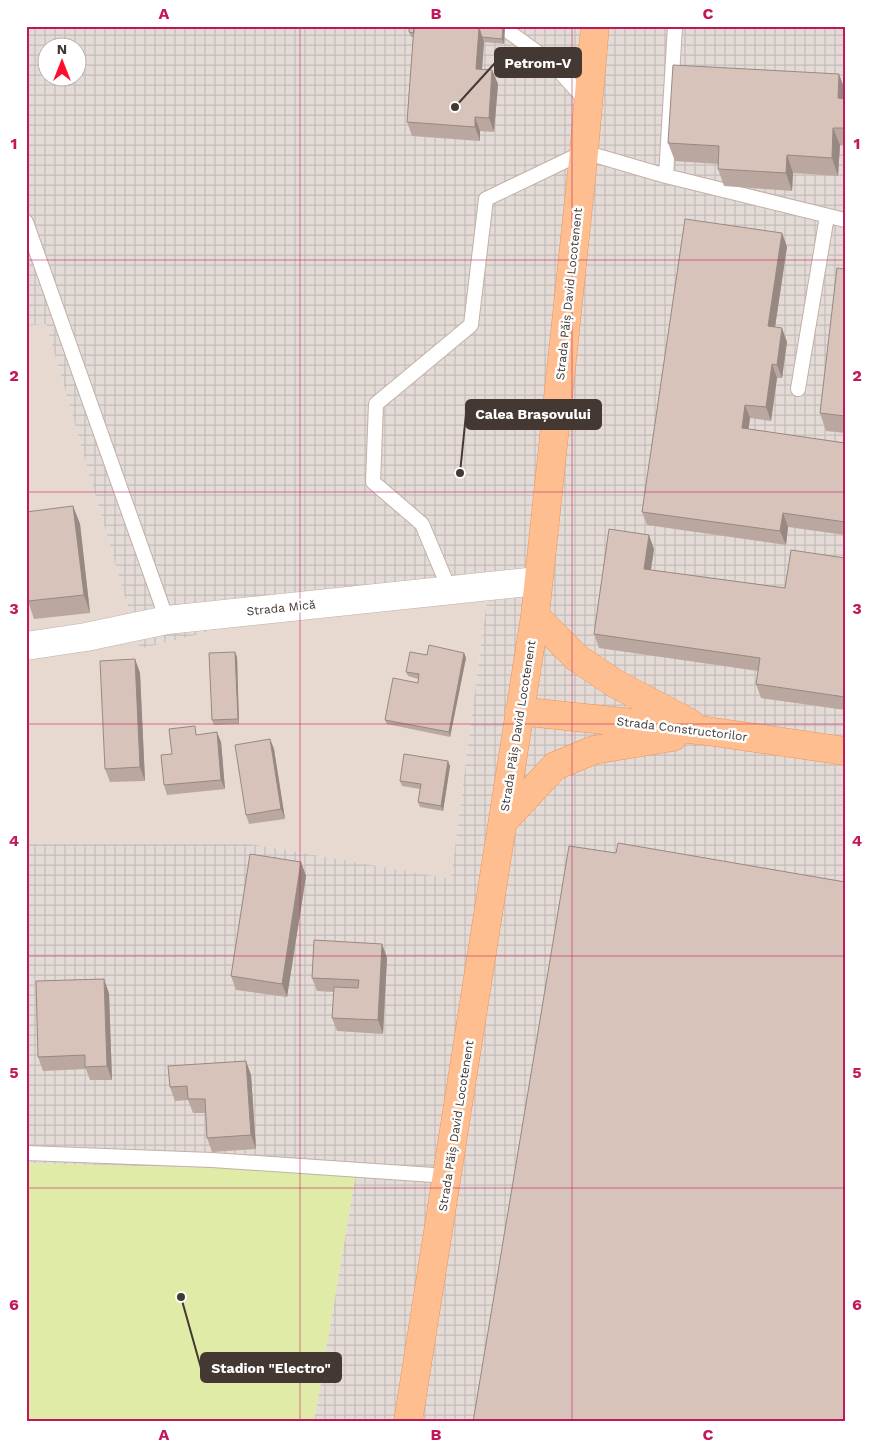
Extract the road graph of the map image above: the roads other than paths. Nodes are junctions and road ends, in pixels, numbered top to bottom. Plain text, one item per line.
1 (501, 26) edge
2 (596, 26) edge
3 (675, 26) edge
4 (589, 104) junction
5 (584, 152) junction
6 (666, 176) junction
7 (827, 216) junction
8 (845, 220) edge
9 (26, 222) edge
10 (798, 389) dead end
11 (538, 581) junction
12 (450, 591) junction
13 (535, 616) junction
14 (166, 620) junction
15 (26, 646) edge
16 (519, 711) junction
17 (707, 731) junction
18 (845, 751) edge
19 (503, 822) junction
20 (26, 1153) edge
21 (448, 1176) junction
22 (408, 1422) edge

1 - 4 lane
2 - 4 main road, Strada Păiș David Locotenent
3 - 6 lane
4 - 5 main road, Strada Păiș David Locotenent
5 - 6 lane
5 - 11 main road, Strada Păiș David Locotenent
5 - 12 lane
6 - 7 lane
7 - 8 lane
7 - 10 lane
9 - 14 lane
11 - 12 street, Strada Mică
11 - 13 main road, Strada Păiș David Locotenent
12 - 14 street, Strada Mică
13 - 16 main road, Strada Păiș David Locotenent
13 - 17 main road
14 - 15 street, Strada Mică
16 - 17 main road, Strada Constructorilor
16 - 19 main road, Strada Păiș David Locotenent
17 - 18 main road, Strada Constructorilor
17 - 19 main road
19 - 21 main road, Strada Păiș David Locotenent
20 - 21 lane
21 - 22 main road, Strada Păiș David Locotenent

